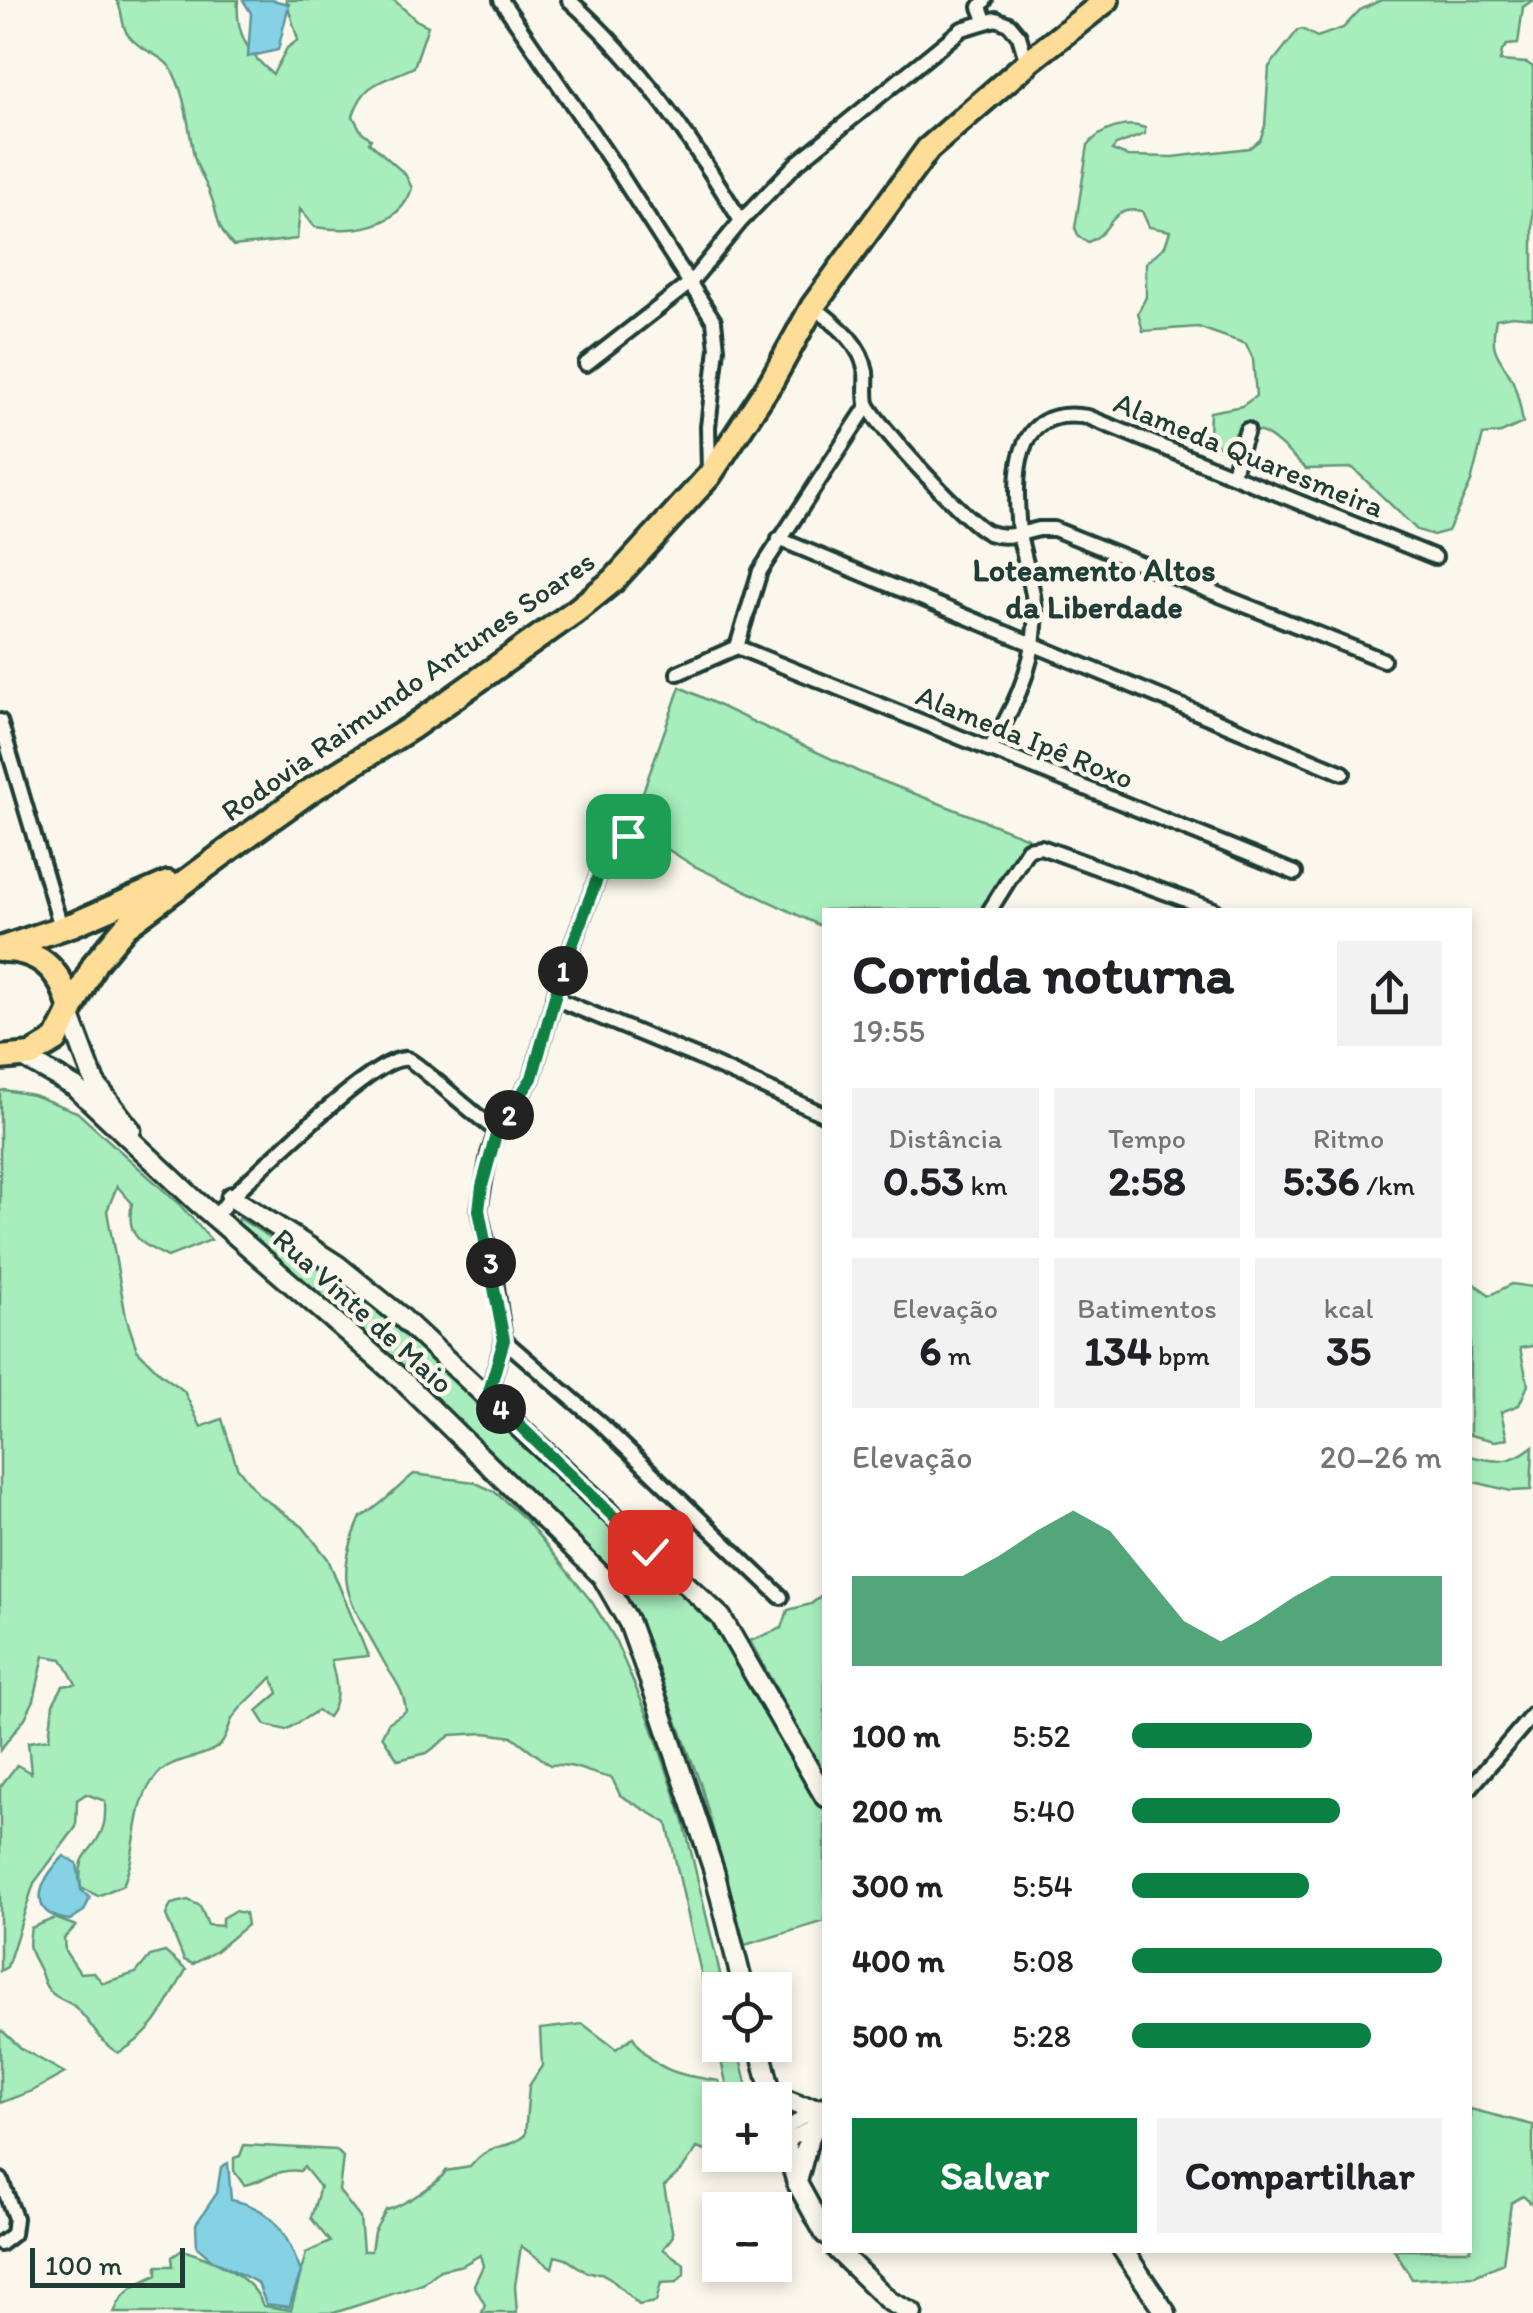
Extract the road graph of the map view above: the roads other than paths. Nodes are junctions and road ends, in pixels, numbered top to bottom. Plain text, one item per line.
1 (501, 0) edge
2 (569, 0) edge
3 (985, 0) edge
4 (1107, 0) edge
5 (985, 20) junction
6 (1027, 62) junction
7 (741, 221) junction
8 (690, 284) junction
9 (814, 306) junction
10 (586, 364) dead end
11 (868, 405) junction
12 (1247, 430) dead end
13 (1232, 475) junction
14 (709, 476) junction
15 (1019, 534) junction
16 (779, 539) junction
17 (1435, 557) dead end
18 (1033, 645) junction
19 (737, 647) junction
20 (1383, 660) dead end
21 (678, 674) dead end
22 (0, 721) edge
23 (989, 750) junction
24 (1343, 772) dead end
25 (628, 836) dead end
26 (199, 870) junction
27 (1295, 873) dead end
28 (991, 908) edge
29 (1209, 908) edge
30 (60, 927) junction
31 (0, 949) edge
32 (554, 998) junction
33 (71, 1014) junction
34 (9, 1057) edge
35 (822, 1114) edge
36 (497, 1131) junction
37 (154, 1163) junction
38 (232, 1196) junction
39 (215, 1217) junction
40 (504, 1340) junction
41 (488, 1395) junction
42 (782, 1597) dead end
43 (1533, 1714) edge
44 (1472, 1786) edge
45 (822, 1792) edge
46 (739, 1972) edge
47 (792, 2104) edge
48 (821, 2114) edge
49 (792, 2131) edge
50 (792, 2168) edge
51 (0, 2180) edge
52 (797, 2183) junction
53 (822, 2229) edge
54 (0, 2244) edge
55 (840, 2253) edge
56 (1126, 2253) edge
57 (912, 2313) edge
58 (1166, 2313) edge

1 - 8 street
2 - 7 street
3 - 5 street
4 - 6 highway, Rodovia Raimundo Antunes Soares
5 - 6 street
5 - 7 street
6 - 9 highway, Rodovia Raimundo Antunes Soares
7 - 8 street
8 - 10 street
8 - 14 street
9 - 11 street
9 - 14 highway, Rodovia Raimundo Antunes Soares
11 - 15 street
11 - 16 street
12 - 13 street
13 - 15 street, Alameda Quaresmeira
13 - 17 street, Alameda Quaresmeira
14 - 26 highway, Rodovia Raimundo Antunes Soares
15 - 18 street
15 - 20 street
16 - 18 street
16 - 19 street
18 - 23 street
18 - 24 street
19 - 21 street
19 - 23 street, Alameda Ipê Roxo
22 - 30 street
23 - 27 street, Alameda Ipê Roxo
25 - 32 street
26 - 30 highway
26 - 33 highway
28 - 29 street
30 - 31 highway
31 - 33 highway
32 - 35 street
32 - 36 street
33 - 34 highway
33 - 37 main road, Rua Vinte de Maio
34 - 37 main road, Rua Vinte de Maio
36 - 38 street
36 - 40 street
37 - 39 main road, Rua Vinte de Maio
38 - 39 street
38 - 41 main road
39 - 46 main road, Rua Vinte de Maio
40 - 41 street
40 - 42 street
41 - 45 main road
43 - 44 street
47 - 48 main road
48 - 49 street
48 - 52 main road
50 - 52 main road
51 - 54 street
52 - 53 main road
55 - 57 main road
56 - 58 main road

